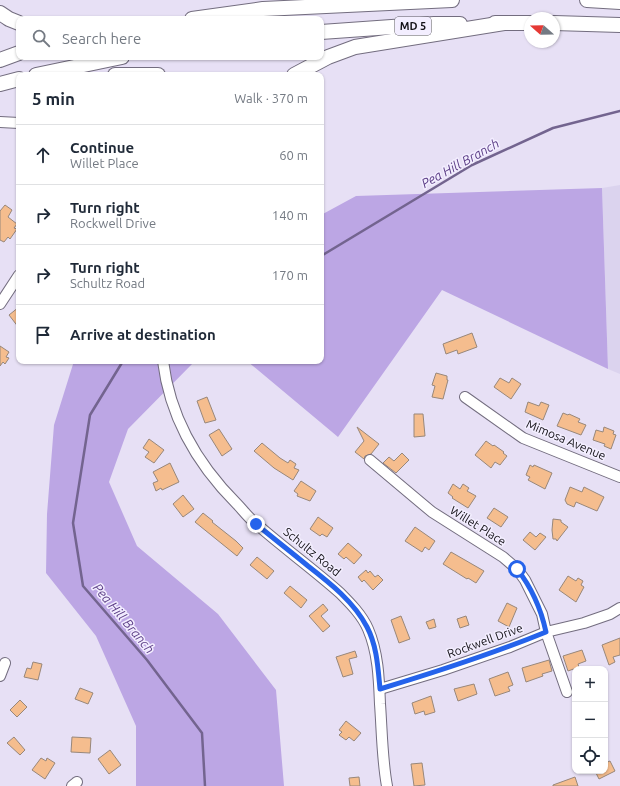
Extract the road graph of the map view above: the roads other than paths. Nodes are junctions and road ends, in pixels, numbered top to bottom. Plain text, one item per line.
1 (452, 0) edge
2 (587, 0) edge
3 (620, 2) edge
4 (0, 13) edge
5 (213, 16) edge
6 (16, 22) edge
7 (504, 23) junction
8 (524, 23) edge
9 (560, 24) edge
10 (620, 26) edge
11 (324, 32) edge
12 (16, 54) edge
13 (324, 59) edge
14 (0, 60) edge
15 (108, 60) edge
16 (322, 60) edge
17 (50, 72) edge
18 (300, 72) edge
19 (16, 80) edge
20 (0, 84) edge
21 (0, 122) edge
22 (16, 123) edge
23 (16, 280) edge
24 (0, 304) edge
25 (163, 364) edge
26 (465, 397) dead end
27 (370, 460) dead end
28 (620, 477) edge
29 (620, 608) edge
30 (546, 632) junction
31 (5, 662) dead end
32 (0, 676) edge
33 (380, 689) junction
34 (567, 692) dead end
35 (387, 786) edge

1 - 5 highway, MD 5
2 - 3 highway
4 - 6 highway
7 - 8 highway, MD 5
7 - 11 highway, MD 5
7 - 13 highway
9 - 10 highway
12 - 14 highway
15 - 17 highway
16 - 18 highway
19 - 20 highway
21 - 22 street
23 - 24 street
25 - 33 street, Schultz Road
26 - 28 street, Mimosa Avenue
27 - 30 street, Willet Place
29 - 30 street, Rockwell Drive
30 - 33 street, Rockwell Drive
30 - 34 street, Willet Place
31 - 32 street
33 - 35 street, Schultz Road

